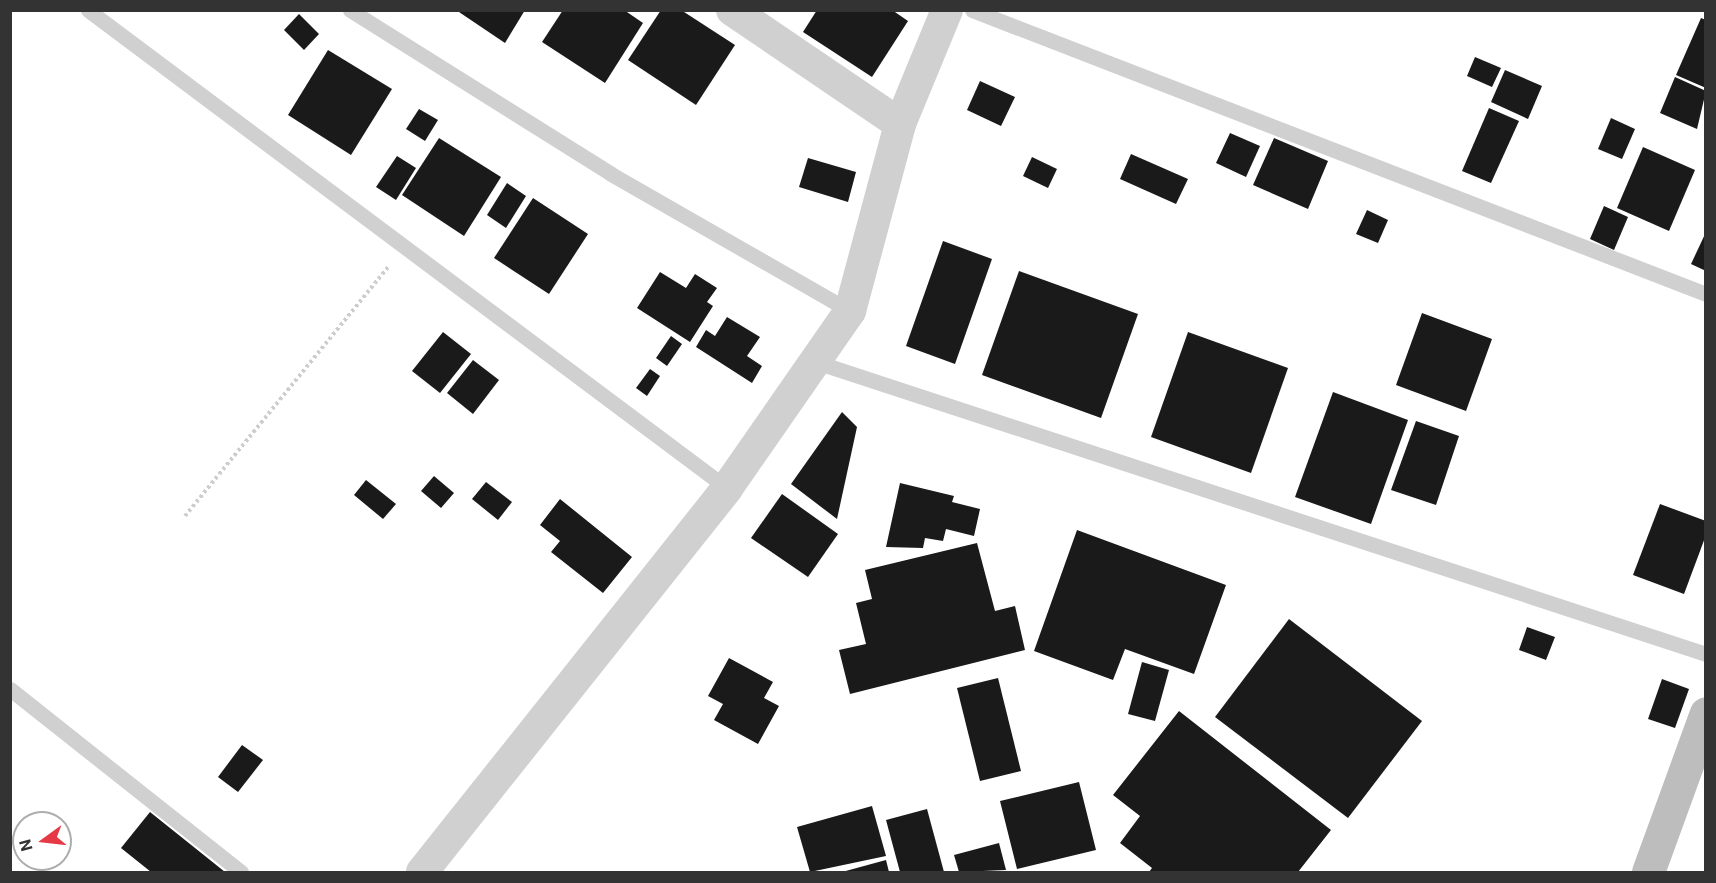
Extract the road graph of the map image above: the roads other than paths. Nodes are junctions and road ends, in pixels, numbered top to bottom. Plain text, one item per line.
1 (88, 10) edge
2 (350, 10) edge
3 (732, 10) edge
4 (947, 10) edge
5 (972, 10) edge
6 (900, 124) junction
7 (1706, 294) edge
8 (850, 311) junction
9 (816, 362) junction
10 (727, 488) junction
11 (1706, 654) edge
12 (10, 689) edge
13 (1706, 713) edge
14 (241, 873) edge
15 (422, 873) edge
16 (1648, 873) edge

1 - 10 lane
2 - 8 lane
3 - 6 street
4 - 6 street
5 - 7 lane
6 - 8 street
8 - 9 street
9 - 10 street
9 - 11 lane
10 - 15 street
12 - 14 lane
13 - 16 main road

